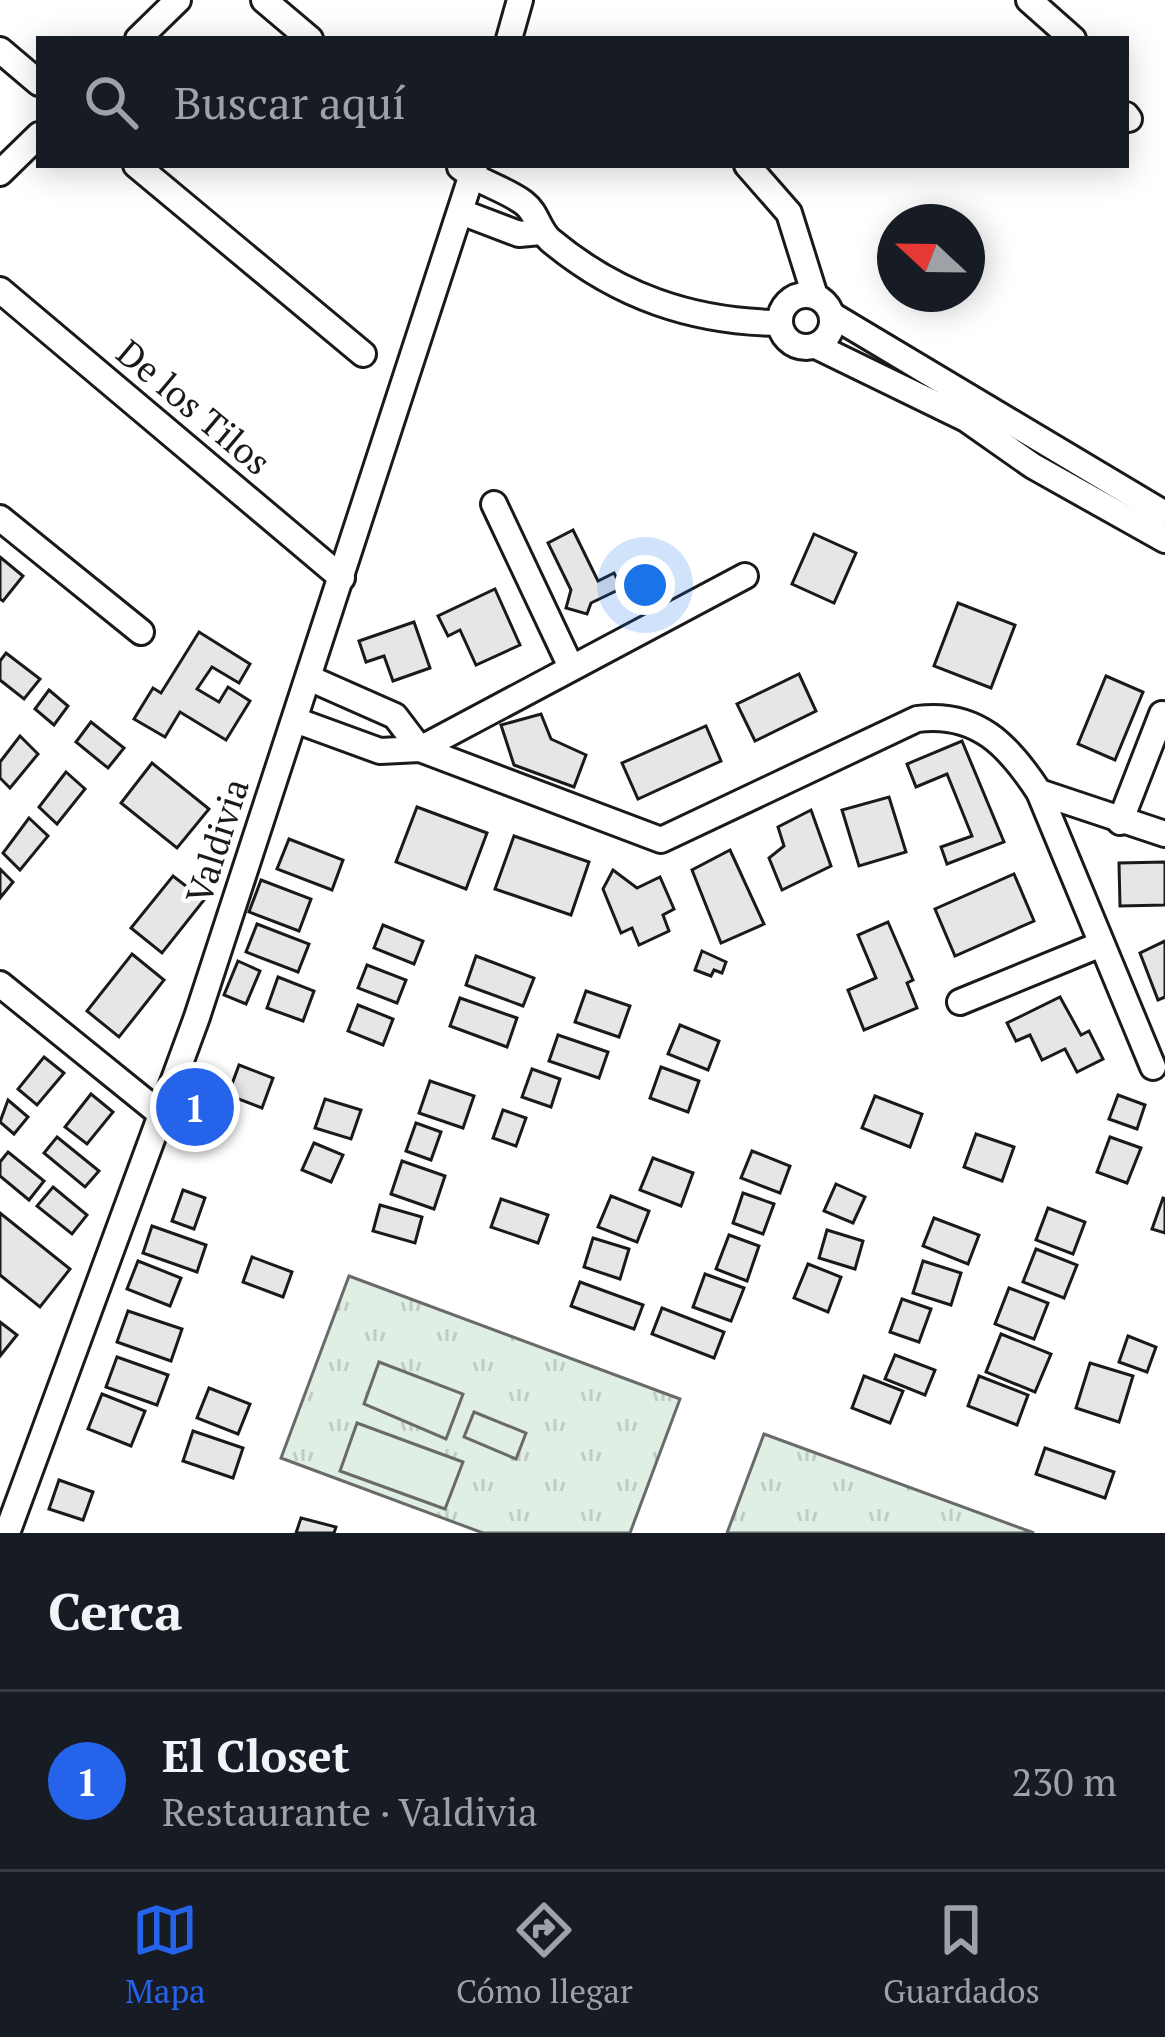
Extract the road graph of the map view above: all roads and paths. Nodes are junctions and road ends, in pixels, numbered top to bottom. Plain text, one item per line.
1 (178, 0) edge
2 (264, 0) edge
3 (520, 0) edge
4 (1029, 0) edge
5 (141, 36) edge
6 (306, 36) edge
7 (510, 36) edge
8 (1070, 36) edge
9 (0, 50) edge
10 (36, 80) edge
11 (36, 138) edge
12 (140, 168) edge
13 (750, 168) edge
14 (468, 169) edge
15 (0, 173) edge
16 (461, 212) junction
17 (542, 232) junction
18 (0, 290) edge
19 (815, 296) junction
20 (832, 315) junction
21 (780, 323) junction
22 (816, 346) junction
23 (363, 354) dead end
24 (494, 505) dead end
25 (1165, 514) edge
26 (0, 518) edge
27 (1165, 540) edge
28 (745, 576) dead end
29 (342, 578) junction
30 (142, 632) dead end
31 (570, 665) junction
32 (309, 678) junction
33 (352, 697) junction
34 (1162, 714) dead end
35 (295, 720) junction
36 (339, 736) junction
37 (420, 749) junction
38 (1039, 792) junction
39 (1120, 823) junction
40 (1165, 834) edge
41 (1099, 944) junction
42 (0, 984) edge
43 (960, 1002) dead end
44 (1154, 1067) dead end
45 (162, 1114) junction
46 (7, 1533) edge

1 - 5 street
2 - 6 street
3 - 7 street
4 - 8 street
9 - 10 street
11 - 15 street
12 - 23 street
13 - 19 street
14 - 16 street, Valdivia
14 - 17 street
16 - 17 street
16 - 29 street, Valdivia
17 - 21 street
18 - 29 street, De los Tilos
19 - 20 street
19 - 21 street
20 - 22 street
20 - 25 street
21 - 22 street
22 - 27 street
24 - 31 street
26 - 30 street
28 - 31 street
29 - 32 street, Valdivia
31 - 37 street
32 - 33 street
32 - 35 street, Valdivia
33 - 36 street
33 - 37 street
34 - 39 street
35 - 36 street
35 - 45 street, Valdivia
36 - 37 street
37 - 38 street
38 - 39 street
38 - 41 street
39 - 40 street
41 - 43 street
41 - 44 street
42 - 45 street
45 - 46 street, Valdivia

